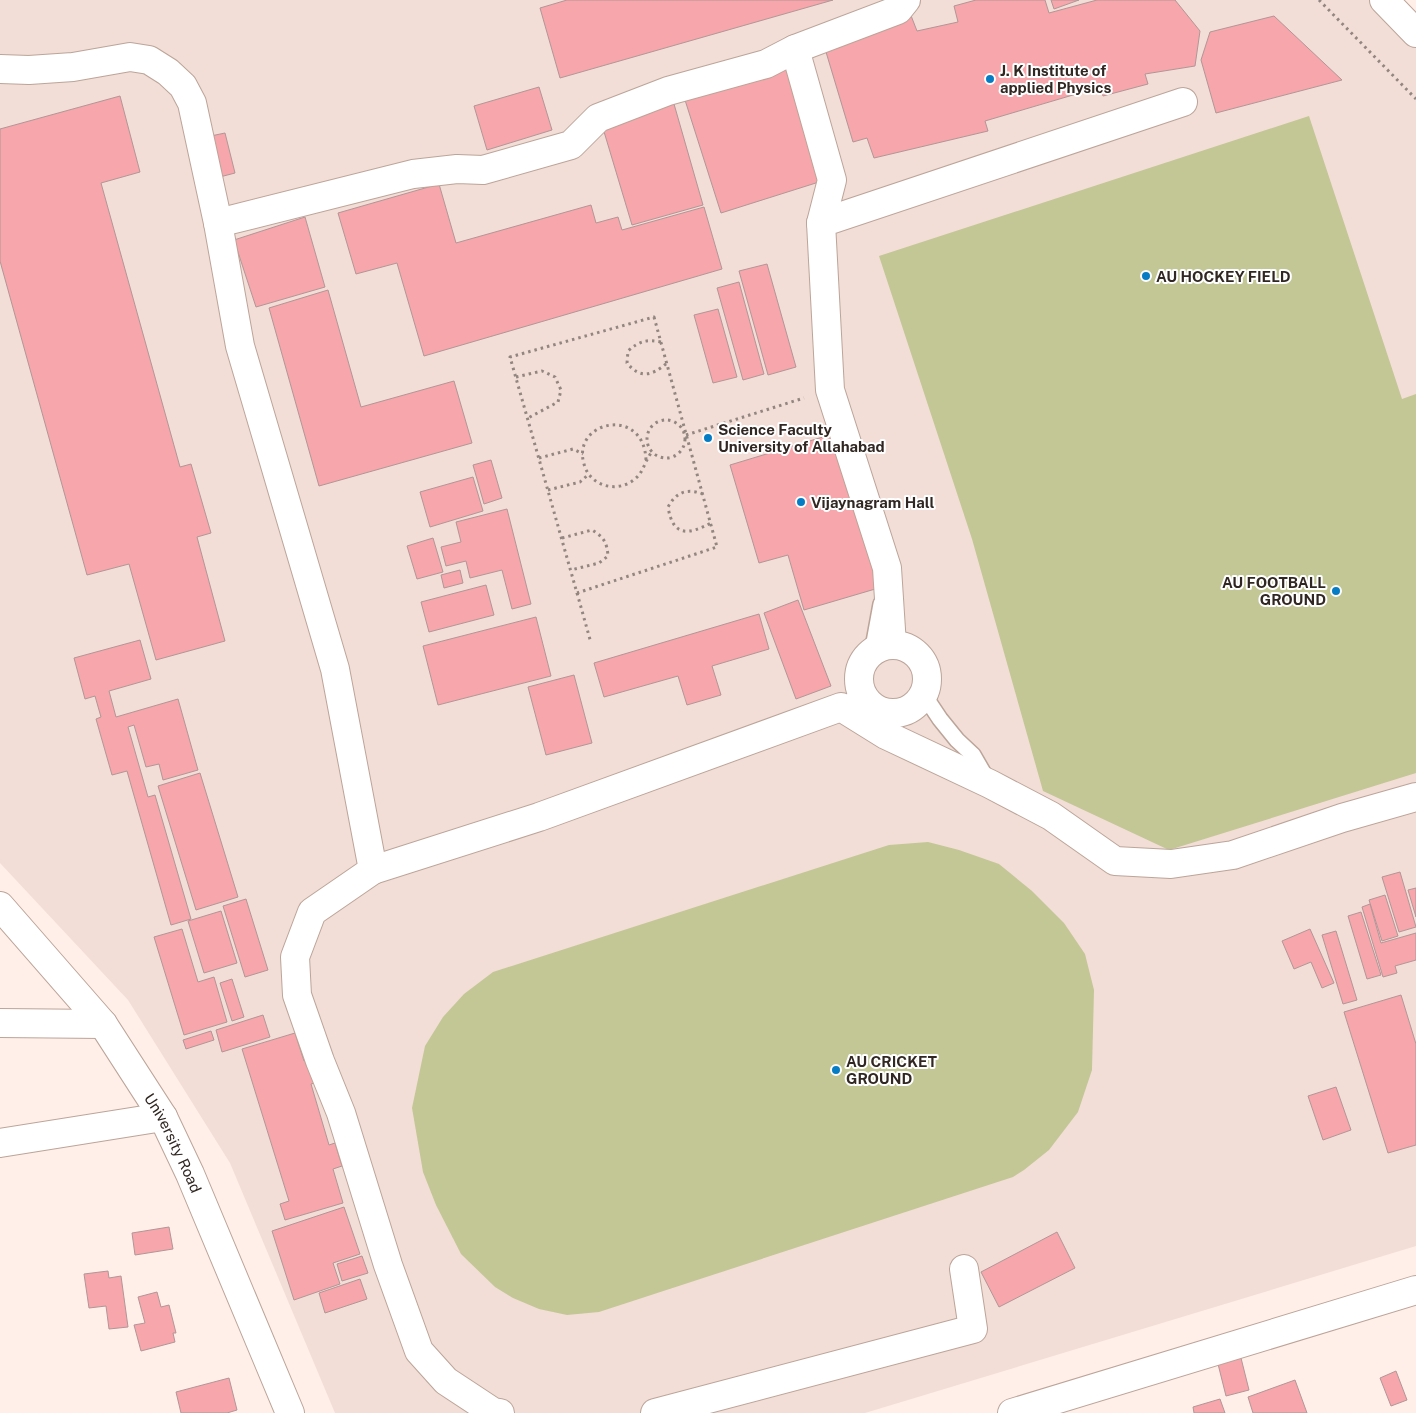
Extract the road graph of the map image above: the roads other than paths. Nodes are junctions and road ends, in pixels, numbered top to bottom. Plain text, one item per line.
1 (906, 0) edge
2 (1384, 0) edge
3 (1416, 33) edge
4 (795, 49) junction
5 (0, 69) edge
6 (1183, 102) dead end
7 (218, 223) junction
8 (821, 223) junction
9 (882, 649) junction
10 (924, 694) junction
11 (852, 700) junction
12 (990, 784) junction
13 (1416, 797) edge
14 (374, 870) junction
15 (0, 906) edge
16 (0, 1022) edge
17 (104, 1024) junction
18 (163, 1116) junction
19 (0, 1143) edge
20 (964, 1269) dead end
21 (1416, 1290) edge
22 (290, 1413) edge
23 (500, 1413) edge
24 (655, 1413) edge
25 (1012, 1413) edge

1 - 4 street
2 - 3 street
4 - 7 street
4 - 8 street
5 - 7 street
6 - 8 street
7 - 14 street
8 - 9 street
9 - 10 street
9 - 11 street
10 - 11 street
10 - 12 lane
11 - 12 street
11 - 14 street
12 - 13 street
14 - 23 street
15 - 17 street, University Road
16 - 17 street
17 - 18 street, University Road
18 - 19 street
18 - 22 street, University Road
20 - 24 street
21 - 25 street

